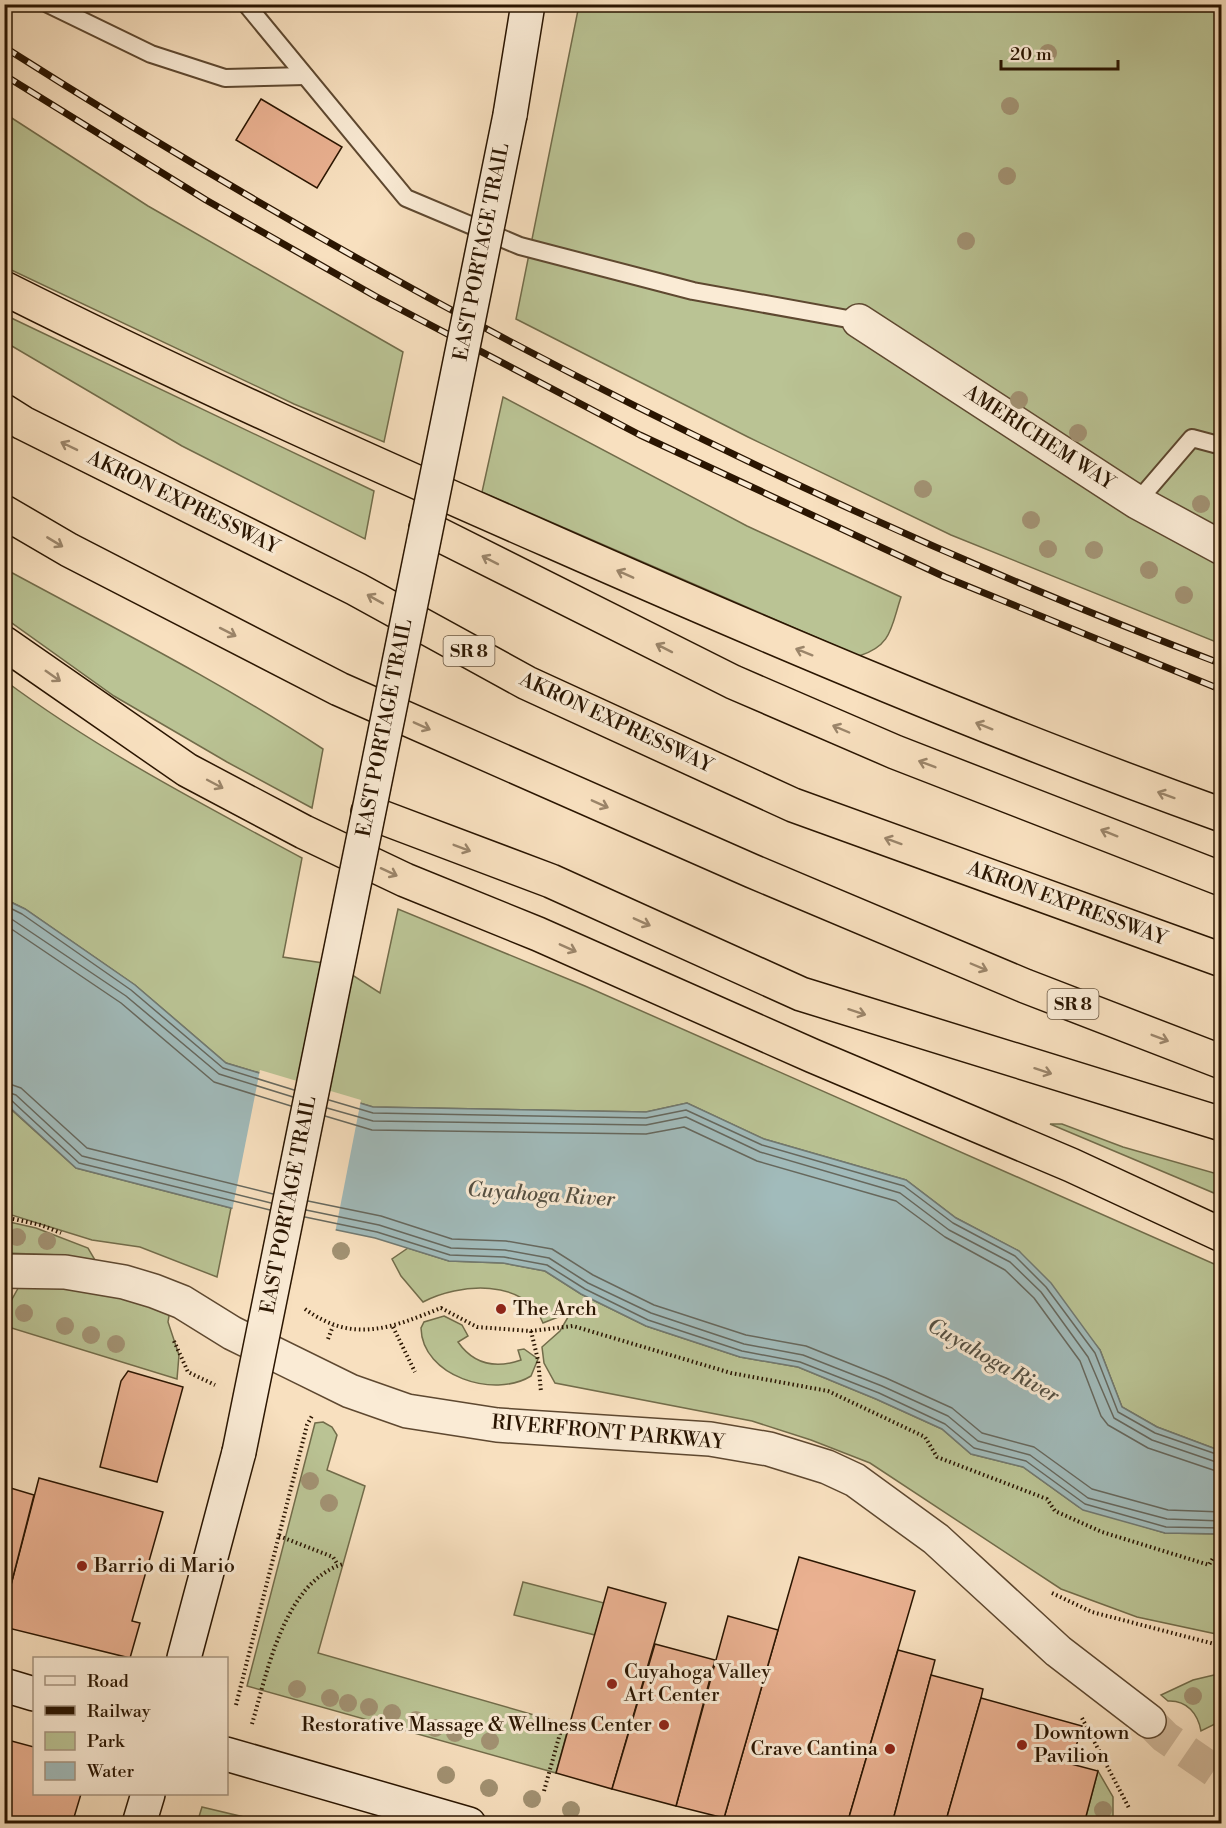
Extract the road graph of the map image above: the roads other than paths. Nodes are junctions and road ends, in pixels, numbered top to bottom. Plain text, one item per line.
1 (48, 4) edge
2 (246, 4) edge
3 (528, 4) edge
4 (305, 76) junction
5 (4, 288) edge
6 (859, 321) joint
7 (4, 411) edge
8 (1221, 446) edge
9 (1137, 501) junction
10 (4, 512) edge
11 (426, 528) junction
12 (1221, 548) edge
13 (4, 643) edge
14 (368, 812) junction
15 (1221, 815) edge
16 (1221, 879) edge
17 (1221, 960) edge
18 (1221, 1062) edge
19 (1221, 1124) edge
20 (1221, 1235) edge
21 (4, 1271) edge
22 (185, 1657) edge
23 (4, 1685) edge
24 (33, 1694) edge
25 (1149, 1721) tunnel mouth
26 (234, 1757) edge
27 (148, 1795) edge
28 (139, 1824) edge
29 (469, 1824) edge

1 - 4 lane
2 - 4 lane
3 - 11 street, EAST PORTAGE TRAIL, bridge
4 - 6 lane
15 -> 5 highway
6 - 9 street, AMERICHEM WAY
17 -> 7 highway, AKRON EXPRESSWAY / SR 8
8 - 9 lane
9 - 12 street, AMERICHEM WAY
10 -> 18 highway, SR 8
11 - 14 street, EAST PORTAGE TRAIL, bridge
16 -> 11 highway
13 -> 20 highway
14 -> 19 highway
14 - 22 street, EAST PORTAGE TRAIL, bridge
21 - 25 street, RIVERFRONT PARKWAY
23 - 24 street
26 - 29 street
27 - 28 street

